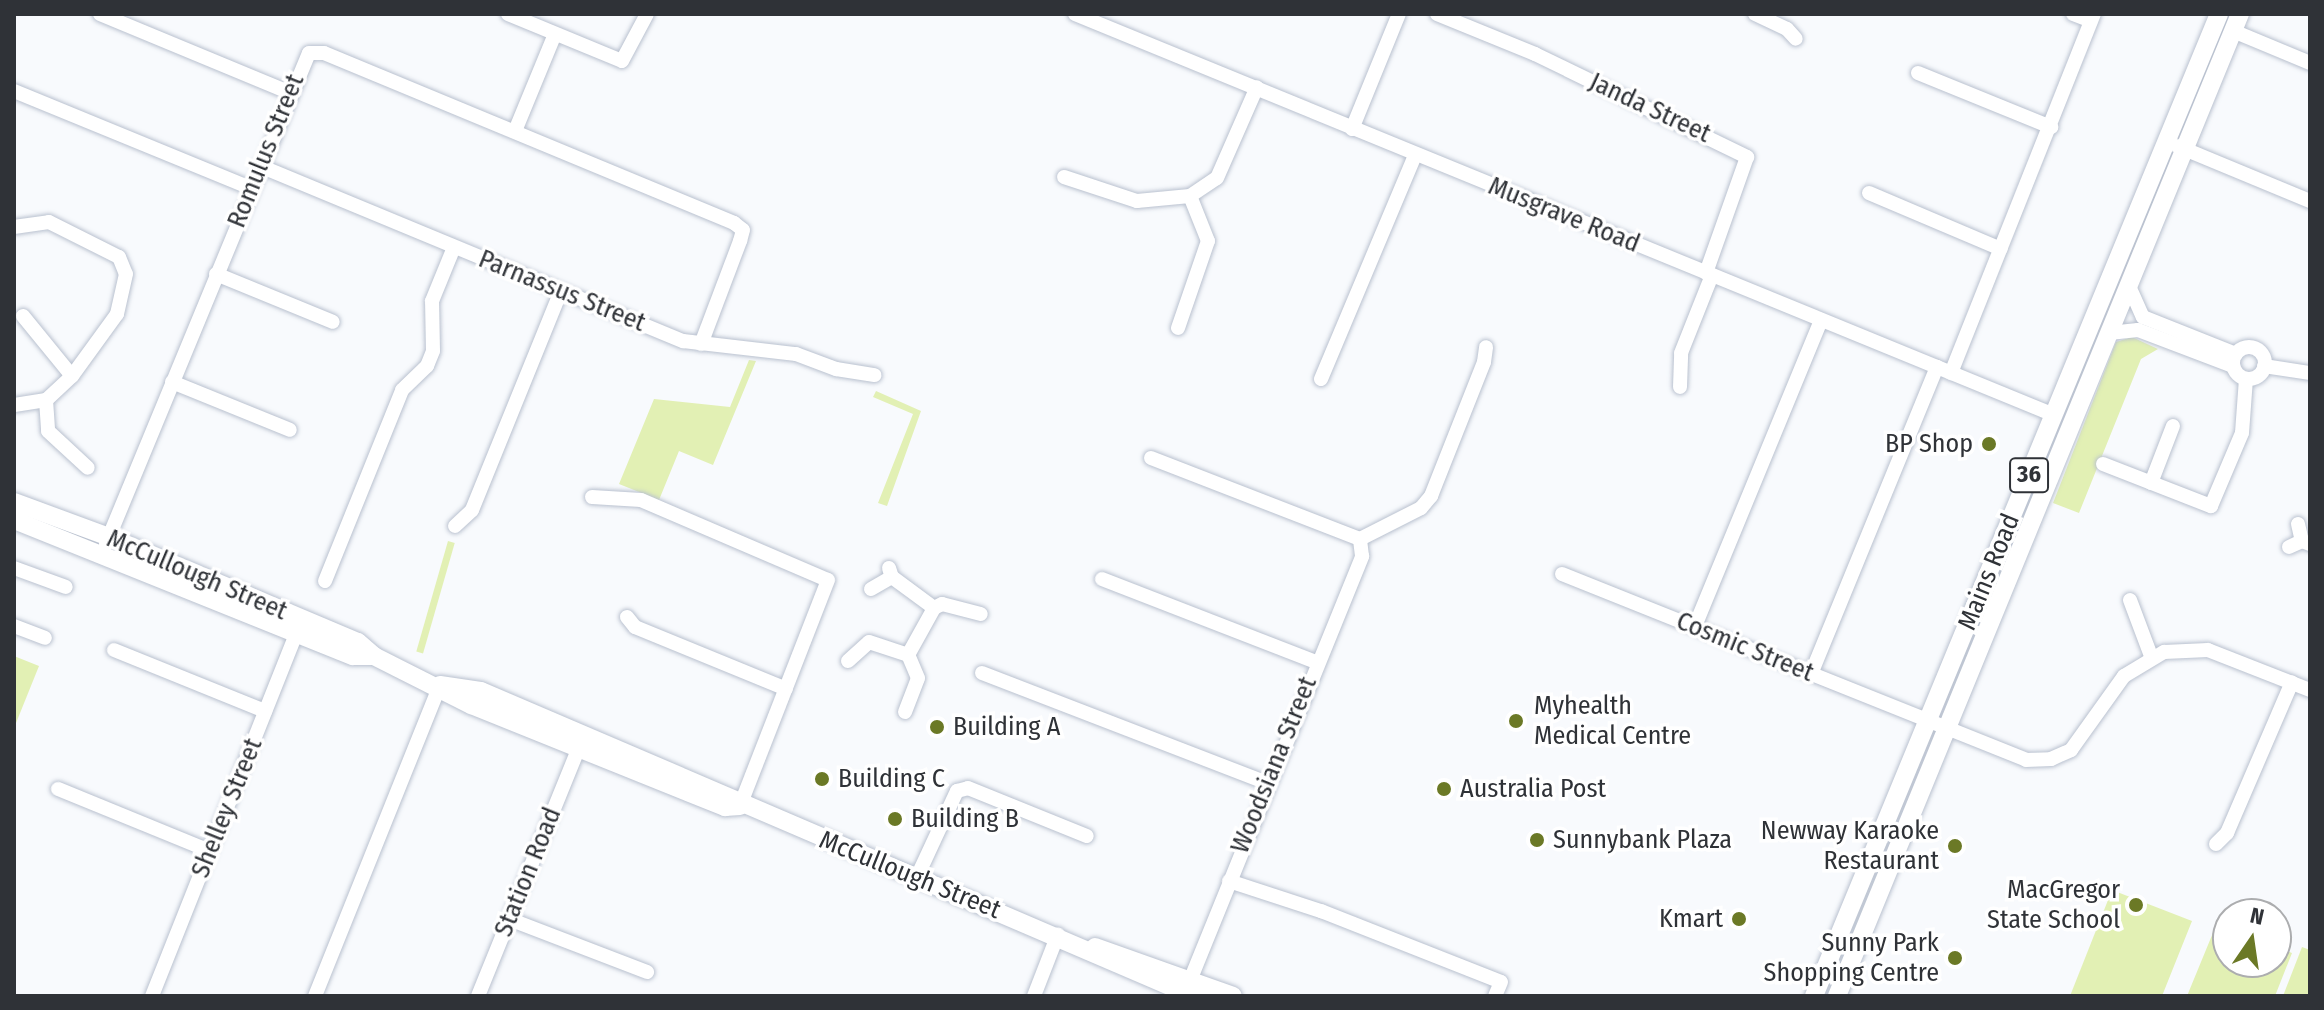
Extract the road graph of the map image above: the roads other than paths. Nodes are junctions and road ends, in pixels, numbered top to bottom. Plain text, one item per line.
1 (100, 14) edge
2 (508, 14) edge
3 (647, 14) edge
4 (1075, 14) edge
5 (1399, 14) edge
6 (1437, 14) edge
7 (1755, 14) edge
8 (2073, 14) edge
9 (2219, 14) edge
10 (1460, 18) edge
11 (2092, 18) edge
12 (2237, 22) edge
13 (555, 34) junction
14 (1796, 39) dead end
15 (2310, 63) edge
16 (1918, 73) dead end
17 (1257, 87) junction
18 (14, 91) edge
19 (291, 93) junction
20 (2051, 127) junction
21 (1352, 129) junction
22 (515, 131) junction
23 (2166, 141) junction
24 (2185, 149) junction
25 (1415, 155) junction
26 (260, 166) junction
27 (1064, 177) dead end
28 (251, 188) junction
29 (1869, 193) dead end
30 (1190, 196) junction
31 (2310, 201) edge
32 (14, 227) edge
33 (454, 247) junction
34 (2001, 249) junction
35 (216, 274) junction
36 (1709, 274) junction
37 (2129, 286) junction
38 (561, 291) junction
39 (23, 316) dead end
40 (1821, 320) junction
41 (333, 322) dead end
42 (1178, 328) dead end
43 (2109, 333) junction
44 (701, 344) junction
45 (1486, 347) dead end
46 (2234, 360) junction
47 (2264, 366) junction
48 (1944, 370) junction
49 (2310, 373) edge
50 (875, 375) dead end
51 (72, 376) junction
52 (1321, 379) dead end
53 (2246, 379) junction
54 (172, 382) junction
55 (1680, 387) dead end
56 (46, 400) junction
57 (14, 405) edge
58 (2054, 415) junction
59 (2173, 426) dead end
60 (290, 430) dead end
61 (1151, 458) dead end
62 (2103, 464) dead end
63 (88, 468) dead end
64 (2154, 477) junction
65 (592, 497) dead end
66 (14, 502) edge
67 (14, 520) edge
68 (2298, 524) dead end
69 (455, 526) dead end
70 (1360, 539) junction
71 (106, 544) junction
72 (2300, 544) edge
73 (14, 568) edge
74 (1562, 574) dead end
75 (1102, 579) dead end
76 (325, 581) dead end
77 (66, 587) dead end
78 (871, 589) dead end
79 (2130, 600) dead end
80 (934, 608) junction
81 (981, 614) dead end
82 (627, 617) dead end
83 (14, 626) edge
84 (300, 626) junction
85 (1695, 626) junction
86 (45, 638) dead end
87 (114, 650) dead end
88 (908, 655) junction
89 (2151, 656) junction
90 (848, 661) dead end
91 (1316, 662) junction
92 (982, 673) dead end
93 (1811, 674) junction
94 (2292, 682) junction
95 (440, 685) junction
96 (786, 689) junction
97 (2310, 690) edge
98 (265, 711) junction
99 (905, 712) dead end
100 (1928, 721) junction
101 (1947, 729) junction
102 (581, 742) junction
103 (1267, 783) junction
104 (58, 789) dead end
105 (740, 806) junction
106 (1087, 836) dead end
107 (2216, 844) dead end
108 (210, 851) junction
109 (917, 877) junction
110 (1229, 881) junction
111 (509, 919) junction
112 (1058, 934) junction
113 (647, 972) dead end
114 (1189, 989) edge
115 (1498, 989) edge
116 (152, 996) edge
117 (315, 996) edge
118 (478, 996) edge
119 (1034, 996) edge
120 (1233, 996) edge
121 (1814, 996) edge
122 (1837, 996) edge

1 - 19 street
2 - 13 street
3 - 13 street
4 - 17 street, Musgrave Road
5 - 21 street
6 - 10 street, Janda Street
7 - 14 street
8 - 11 street
9 - 23 main road, Mains Road / 36
10 - 36 street, Janda Street
11 - 20 street
12 - 15 street
12 - 24 main road, Mains Road / 36
13 - 22 street
16 - 20 street
17 - 21 street, Musgrave Road
17 - 30 street
18 - 28 street
19 - 22 street, Romulus Street
19 - 26 street, Romulus Street
20 - 34 street
21 - 25 street, Musgrave Road
22 - 44 street, Romulus Street
23 - 24 street
23 - 58 main road, Mains Road / 36
24 - 31 street
24 - 37 main road, Mains Road / 36
25 - 36 street, Musgrave Road
25 - 52 street
26 - 28 street, Romulus Street
26 - 33 street, Parnassus Street
27 - 30 street
28 - 35 street, Romulus Street
29 - 34 street
30 - 42 street
32 - 51 street
33 - 38 street, Parnassus Street
33 - 76 street
34 - 48 street
35 - 41 street
35 - 54 street, Romulus Street
36 - 40 street, Musgrave Road
36 - 55 street
37 - 43 main road, Mains Road / 36
37 - 46 street
38 - 44 street, Parnassus Street
38 - 69 street
39 - 51 street
40 - 48 street, Musgrave Road
40 - 85 street
43 - 46 street
43 - 101 main road, Mains Road / 36
44 - 50 street, Parnassus Street
45 - 70 street
46 - 47 street
46 - 53 street
47 - 49 street
47 - 53 street
48 - 58 street, Musgrave Road
48 - 93 street
51 - 56 street
53 - 64 street
54 - 60 street
54 - 71 street, Romulus Street
56 - 57 street
56 - 63 street
58 - 100 main road, Mains Road / 36
59 - 64 street
61 - 70 street
62 - 64 street
65 - 96 street
66 - 71 main road, McCullough Street
67 - 71 main road, McCullough Street
68 - 72 street
70 - 91 street, Woodsiana Street
71 - 84 main road, McCullough Street
73 - 77 street
74 - 85 street, Cosmic Street
75 - 91 street
78 - 80 street
79 - 89 street
80 - 81 street
80 - 88 street
82 - 96 street
83 - 86 street
84 - 95 main road, McCullough Street
84 - 98 street, Shelley Street
85 - 93 street, Cosmic Street
87 - 98 street
88 - 90 street
88 - 99 street
89 - 94 street
89 - 101 street, Cosmic Street
91 - 103 street, Woodsiana Street
92 - 103 street
93 - 100 street, Cosmic Street
94 - 97 street
94 - 107 street
95 - 102 main road, McCullough Street
95 - 117 street
96 - 105 street
98 - 108 street, Shelley Street
100 - 101 street, Cosmic Street
100 - 121 main road, Mains Road / 36
101 - 122 main road, Mains Road / 36
102 - 105 main road, McCullough Street
102 - 111 street, Station Road
103 - 110 street, Woodsiana Street
104 - 108 street
105 - 109 main road, McCullough Street
106 - 109 street
108 - 116 street, Shelley Street
109 - 112 main road, McCullough Street
110 - 114 street, Woodsiana Street
110 - 115 street
111 - 113 street
111 - 118 street, Station Road
112 - 114 main road, McCullough Street
112 - 119 street
114 - 120 main road, McCullough Street

